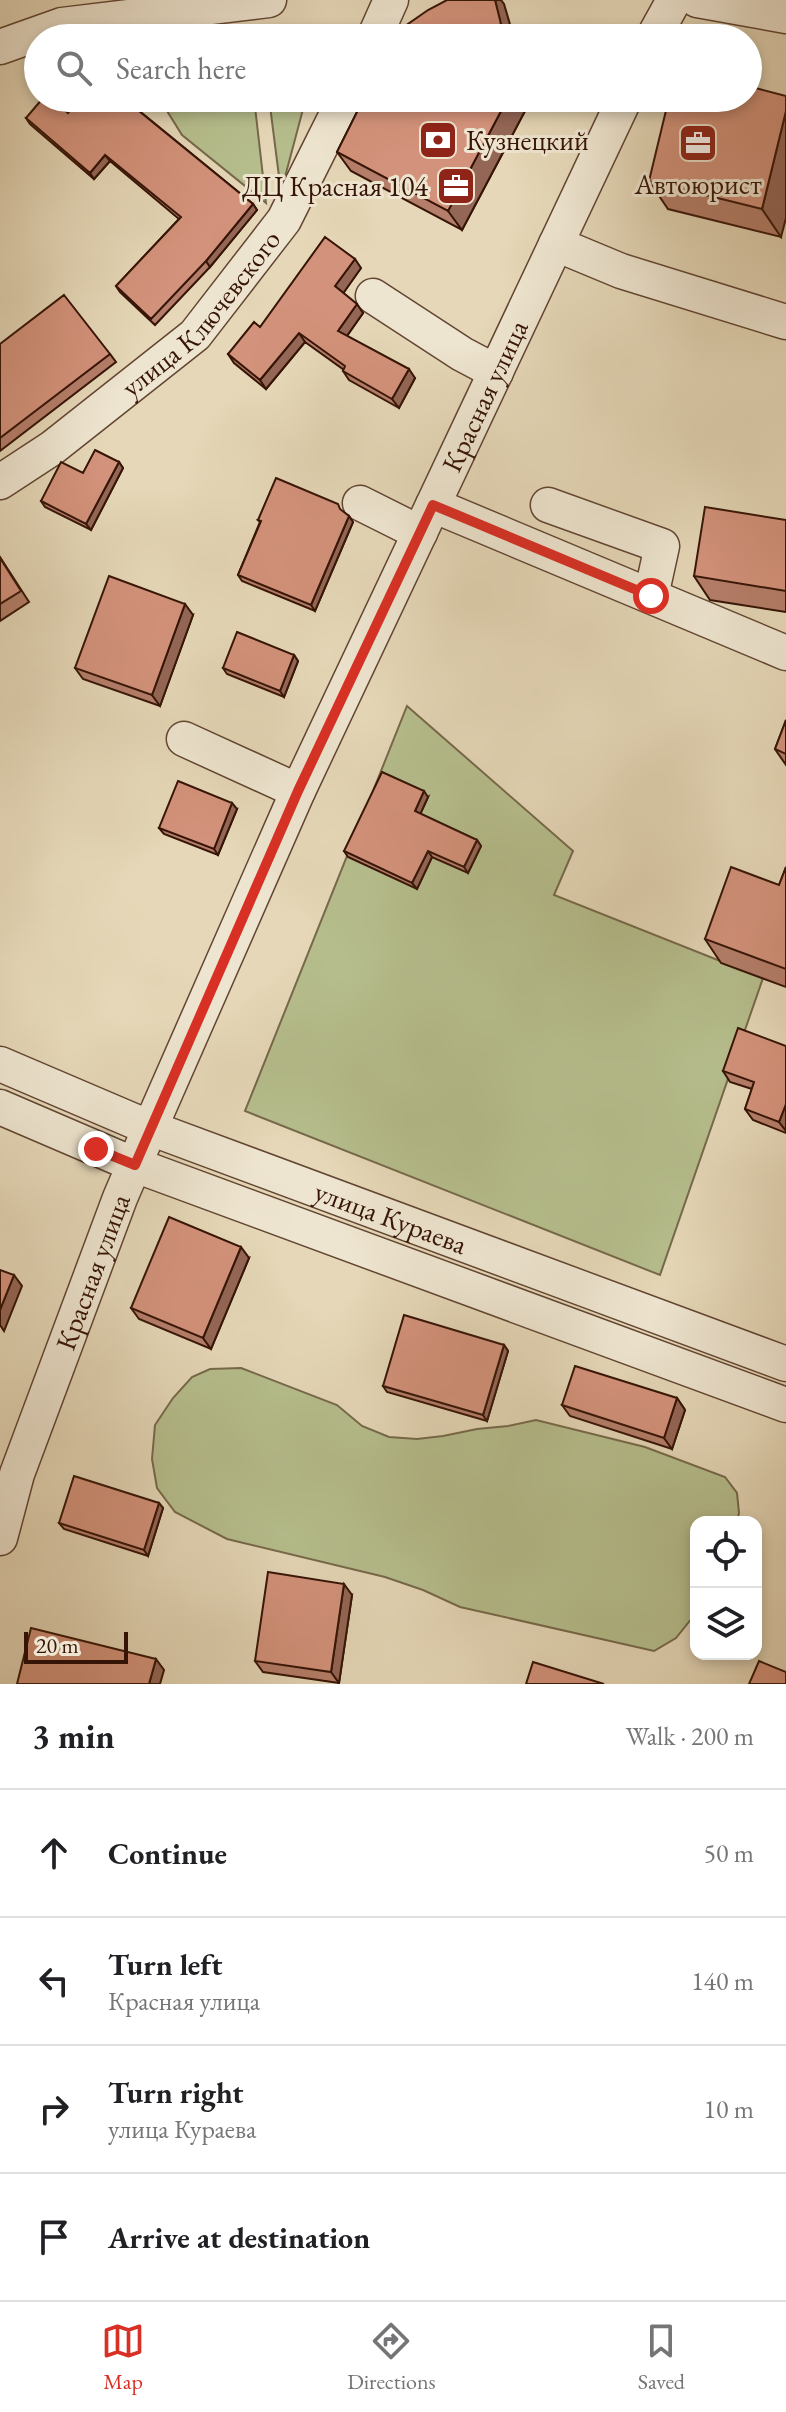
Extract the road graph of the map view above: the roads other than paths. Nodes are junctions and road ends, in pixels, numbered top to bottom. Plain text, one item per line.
1 (269, 0) edge
2 (391, 0) edge
3 (674, 0) edge
4 (697, 0) edge
5 (734, 3) edge
6 (786, 16) edge
7 (70, 24) edge
8 (380, 24) edge
9 (661, 24) edge
10 (24, 38) edge
11 (0, 47) edge
12 (338, 112) edge
13 (618, 112) edge
14 (556, 244) junction
15 (373, 296) dead end
16 (786, 322) edge
17 (496, 372) junction
18 (0, 482) edge
19 (360, 503) dead end
20 (548, 505) dead end
21 (426, 519) junction
22 (651, 596) junction
23 (786, 653) edge
24 (184, 739) dead end
25 (298, 791) junction
26 (0, 1064) edge
27 (0, 1107) edge
28 (150, 1128) junction
29 (135, 1165) junction
30 (786, 1364) edge
31 (786, 1405) edge
32 (0, 1538) edge

1 - 7 street
2 - 8 street
3 - 9 street
4 - 5 street
5 - 6 street
10 - 11 street
12 - 18 street, улица Ключевского
13 - 14 street, Красная улица
14 - 16 street
14 - 17 street, Красная улица
15 - 17 street
17 - 21 street, Красная улица
19 - 21 street
20 - 22 street
21 - 22 street
21 - 25 street, Красная улица
22 - 23 street
24 - 25 street
25 - 28 street, Красная улица
26 - 28 street, улица Кураева
27 - 29 street, улица Кураева
28 - 29 street, Красная улица
28 - 30 street, улица Кураева
29 - 31 street, улица Кураева
29 - 32 street, Красная улица

